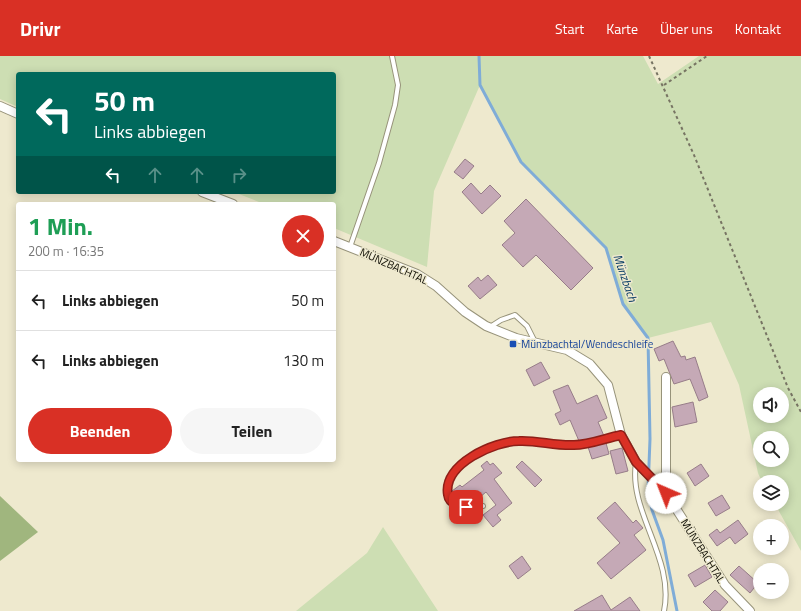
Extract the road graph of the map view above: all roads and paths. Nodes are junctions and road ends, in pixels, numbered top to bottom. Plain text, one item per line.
1 (392, 56) edge
2 (649, 56) edge
3 (707, 56) edge
4 (664, 85) junction
5 (0, 106) edge
6 (16, 113) edge
7 (207, 194) edge
8 (228, 202) edge
9 (336, 242) edge
10 (350, 247) junction
11 (489, 327) junction
12 (536, 342) junction
13 (666, 377) dead end
14 (801, 412) edge
15 (621, 435) junction
16 (639, 465) junction
17 (666, 493) junction
18 (483, 506) dead end
19 (664, 611) edge
20 (750, 611) edge

1 - 10 lane
2 - 4 path
3 - 4 path
4 - 14 path
5 - 6 street
7 - 8 street
9 - 10 street, MÜNZBACHTAL
10 - 11 street, MÜNZBACHTAL
11 - 12 street, MÜNZBACHTAL
11 - 12 lane
12 - 15 street, MÜNZBACHTAL
13 - 17 street
15 - 16 street, MÜNZBACHTAL
15 - 18 lane
16 - 17 street, MÜNZBACHTAL
16 - 19 lane
17 - 20 street, MÜNZBACHTAL

